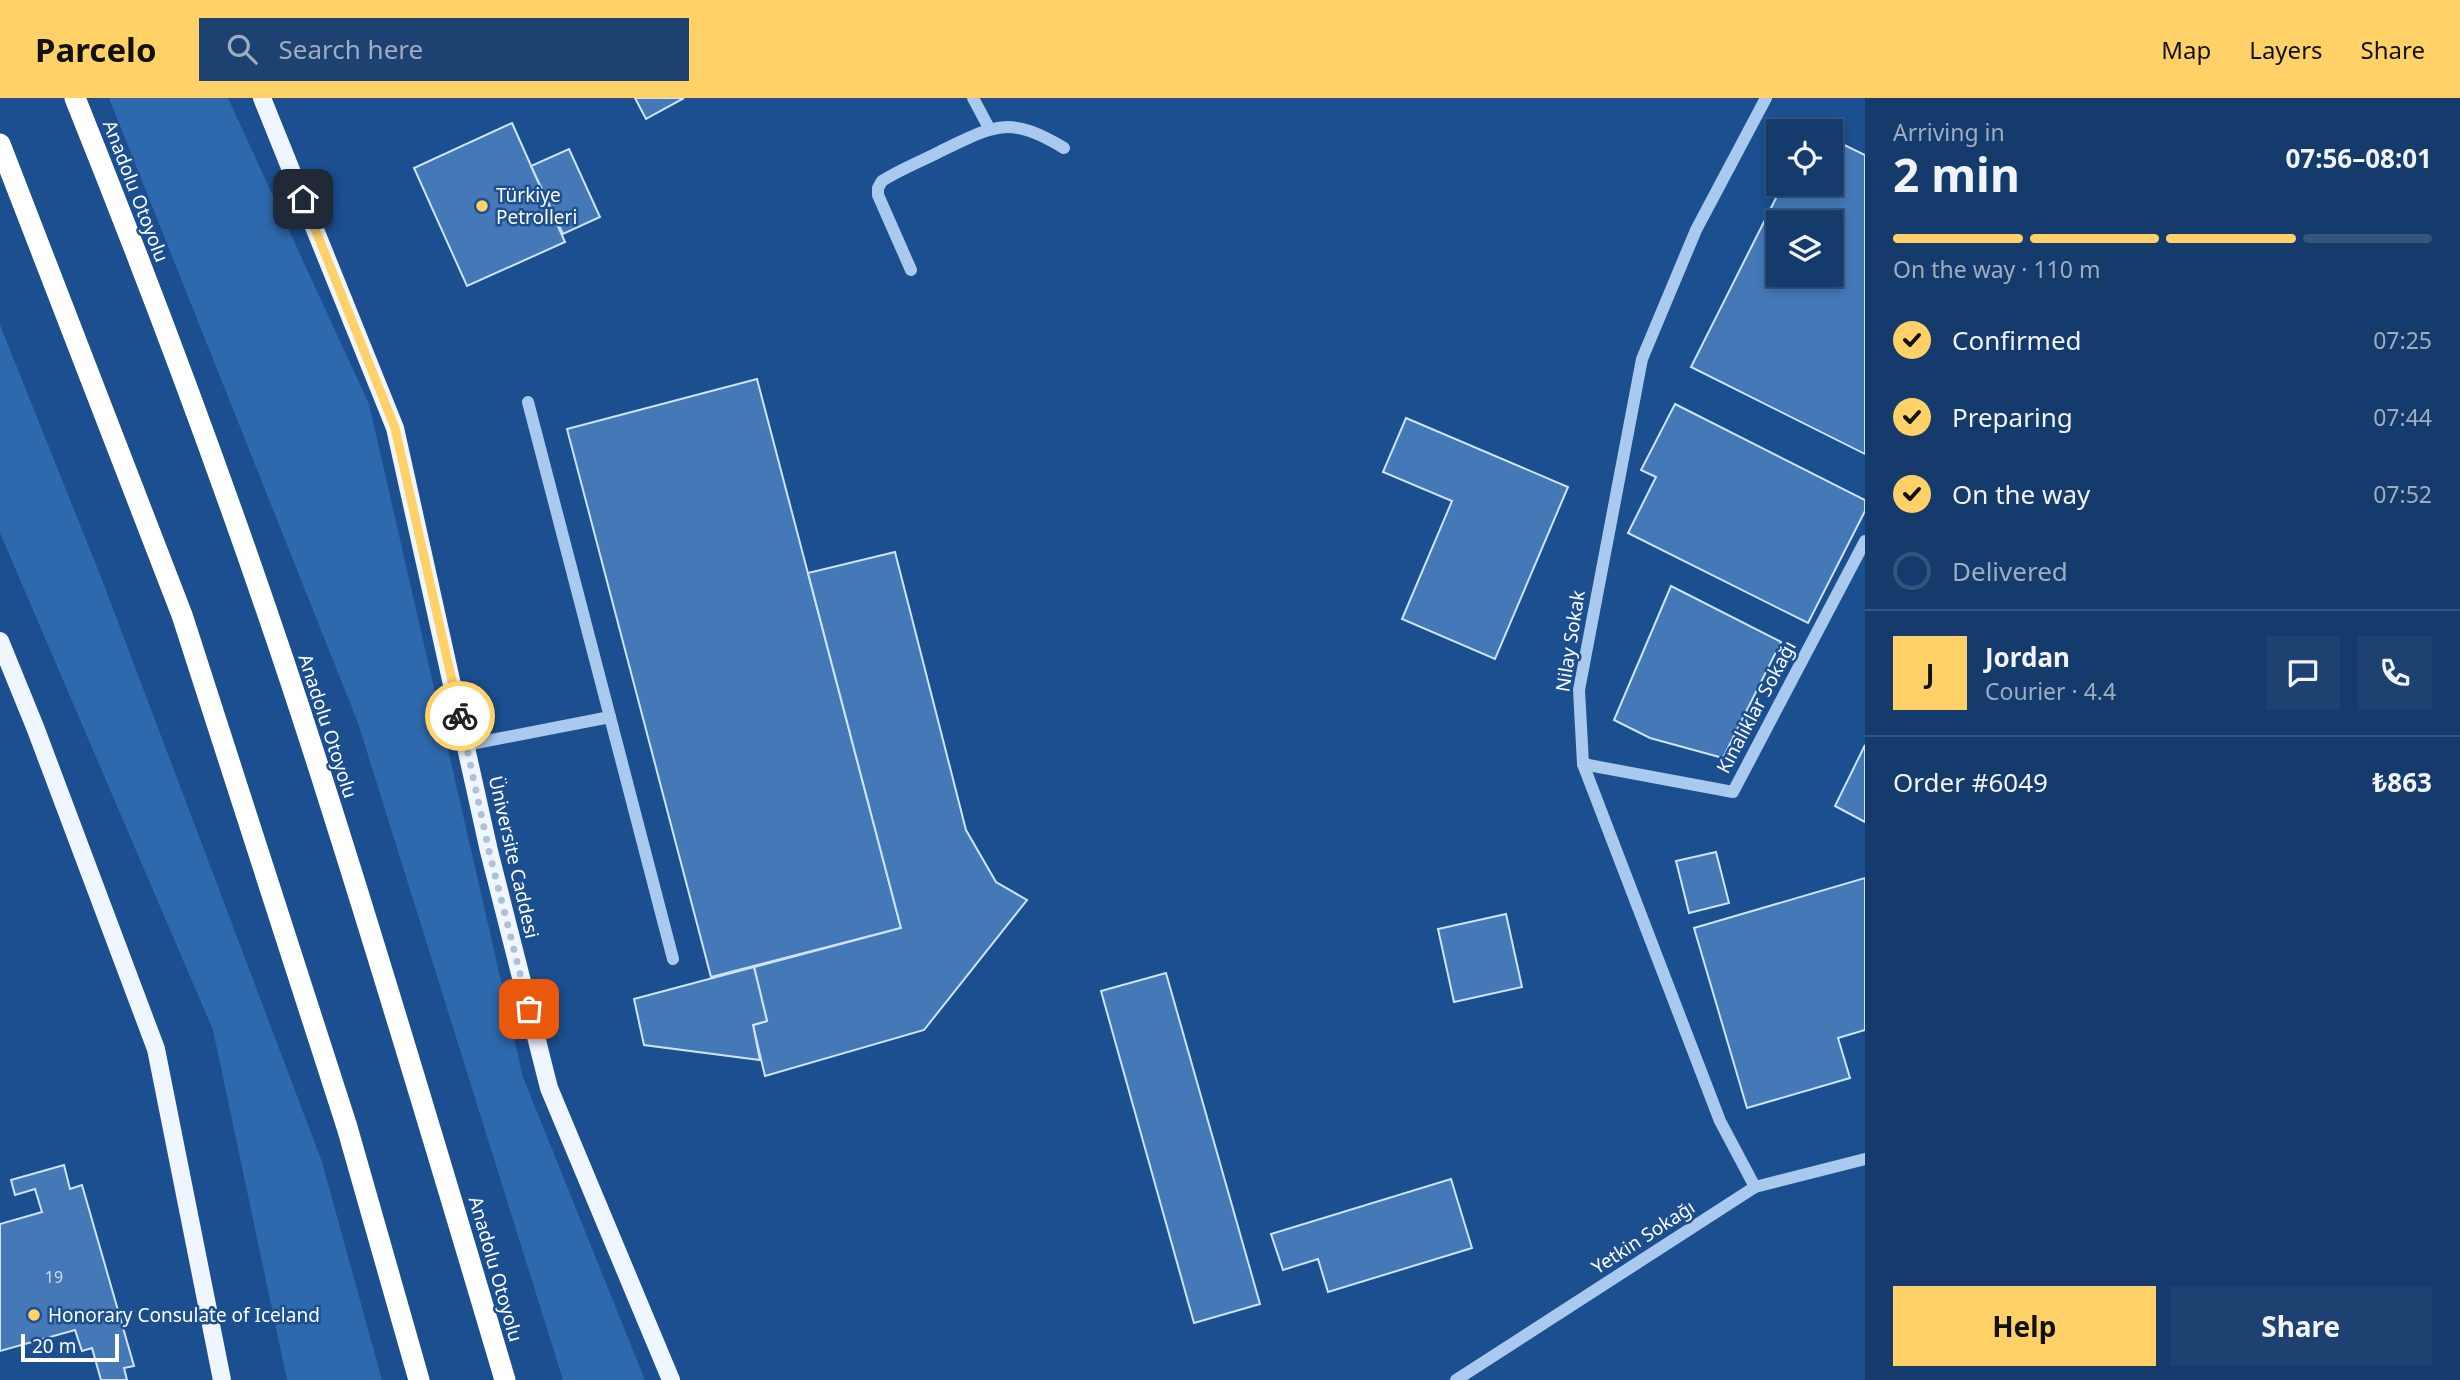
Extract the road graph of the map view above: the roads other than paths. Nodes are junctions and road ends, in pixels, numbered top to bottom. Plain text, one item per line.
1 (75, 98) edge
2 (262, 98) edge
3 (973, 98) edge
4 (1766, 98) edge
5 (989, 128) junction
6 (0, 144) edge
7 (1064, 148) dead end
8 (911, 270) dead end
9 (528, 402) dead end
10 (1865, 541) edge
11 (0, 640) edge
12 (610, 717) junction
13 (466, 745) junction
14 (1583, 764) junction
15 (673, 959) dead end
16 (1865, 1159) edge
17 (1755, 1187) junction
18 (222, 1380) edge
19 (419, 1380) edge
20 (505, 1380) edge
21 (671, 1380) edge
22 (1457, 1380) edge

1 - 20 highway, Anadolu Otoyolu
2 - 13 main road, Üniversite Caddesi
3 - 5 street
4 - 14 street, Nilay Sokak
5 - 7 street
5 - 8 street
6 - 19 highway
9 - 12 street
10 - 14 street, Kınalıklar Sokağı
11 - 18 main road
12 - 13 street
12 - 15 street
13 - 21 main road, Üniversite Caddesi
14 - 17 street, Nilay Sokak
16 - 17 street, Yetkin Sokağı
17 - 22 street, Yetkin Sokağı

